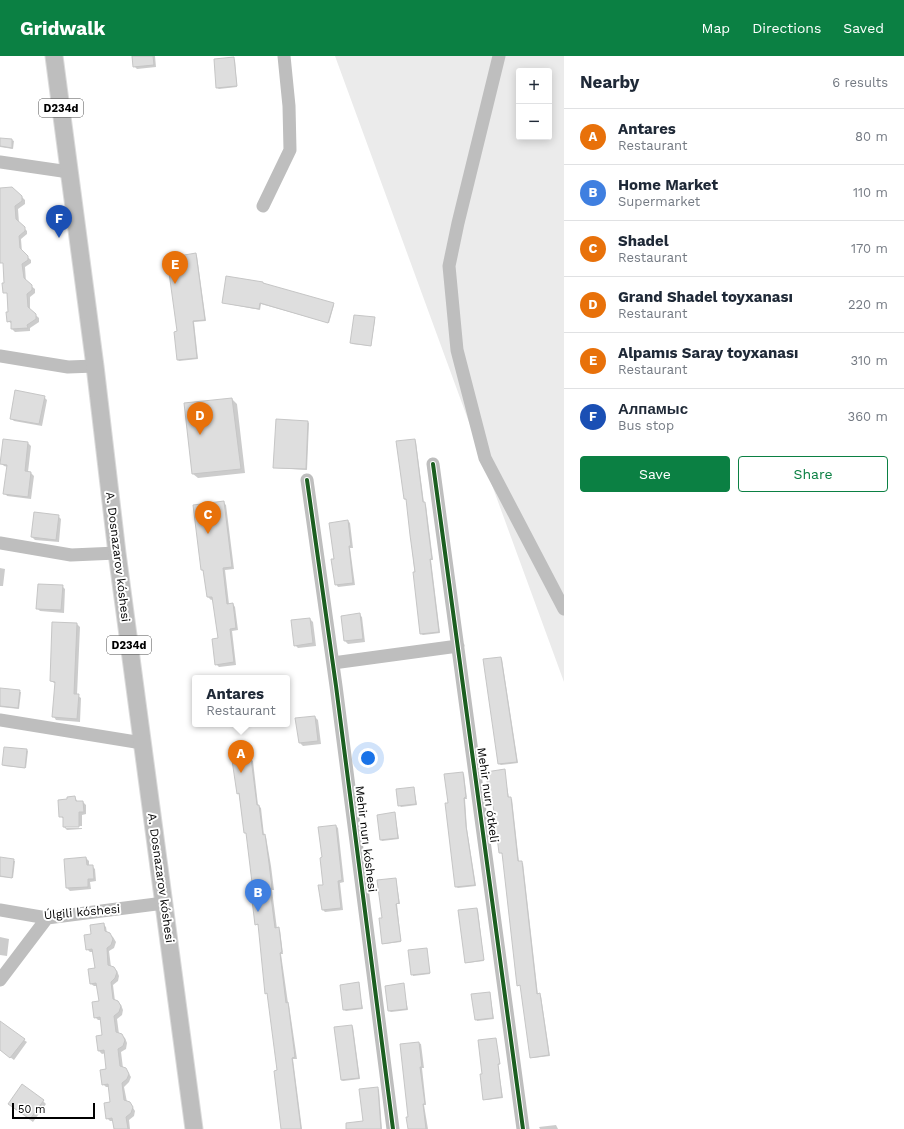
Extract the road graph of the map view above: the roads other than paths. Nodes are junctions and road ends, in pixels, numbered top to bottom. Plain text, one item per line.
1 (54, 56) edge
2 (284, 56) edge
3 (499, 56) edge
4 (0, 162) edge
5 (69, 172) junction
6 (263, 206) dead end
7 (0, 356) edge
8 (95, 366) junction
9 (433, 464) dead end
10 (307, 480) dead end
11 (0, 543) edge
12 (117, 553) junction
13 (564, 609) edge
14 (458, 646) junction
15 (333, 663) junction
16 (0, 720) edge
17 (142, 743) junction
18 (164, 904) junction
19 (0, 910) edge
20 (47, 918) junction
21 (0, 980) edge
22 (194, 1129) edge
23 (393, 1129) edge
24 (523, 1129) edge

1 - 5 main road, A. Dosnazarov kóshesi / D234d
2 - 6 street
3 - 13 street
4 - 5 street
5 - 8 main road, A. Dosnazarov kóshesi / D234d
7 - 8 street
8 - 12 main road, A. Dosnazarov kóshesi / D234d
9 - 14 street, Mehir nurı ótkeli
10 - 15 street, Mehir nurı kóshesi
11 - 12 street
12 - 17 main road, A. Dosnazarov kóshesi / D234d
14 - 15 street
14 - 24 street, Mehir nurı ótkeli
15 - 23 street, Mehir nurı kóshesi
16 - 17 street
17 - 18 main road, A. Dosnazarov kóshesi / D234d
18 - 20 street, Úlgili kóshesi
18 - 22 main road, A. Dosnazarov kóshesi / D234d
19 - 20 street, Úlgili kóshesi
20 - 21 street

